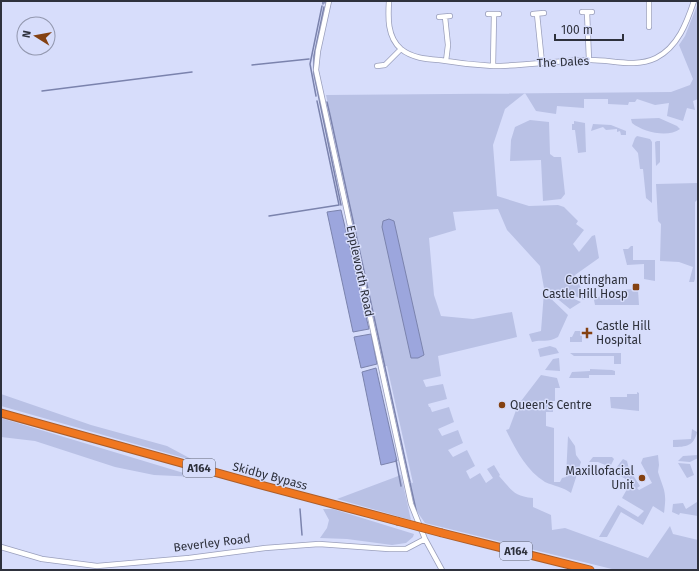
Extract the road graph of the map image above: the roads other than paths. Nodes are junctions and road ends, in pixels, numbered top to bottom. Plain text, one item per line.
1 (329, 1) edge
2 (389, 1) edge
3 (649, 1) edge
4 (694, 1) edge
5 (587, 12) dead end
6 (544, 13) dead end
7 (494, 14) dead end
8 (439, 17) dead end
9 (649, 27) dead end
10 (401, 49) junction
11 (589, 60) junction
12 (446, 61) junction
13 (542, 63) junction
14 (377, 66) dead end
15 (493, 66) junction
16 (1, 413) edge
17 (424, 539) junction
18 (1, 547) edge
19 (442, 570) edge
20 (590, 570) edge

1 - 17 street, Eppleworth Road
2 - 10 street
3 - 9 street
4 - 11 street, The Dales
5 - 11 street
6 - 13 street
7 - 15 street
8 - 12 street
10 - 12 street, The Dales
10 - 14 street
11 - 13 street, The Dales
12 - 15 street, The Dales
13 - 15 street, The Dales
16 - 20 highway, Skidby Bypass / A164, bridge
17 - 18 street, Beverley Road
17 - 19 street, Eppleworth Road

